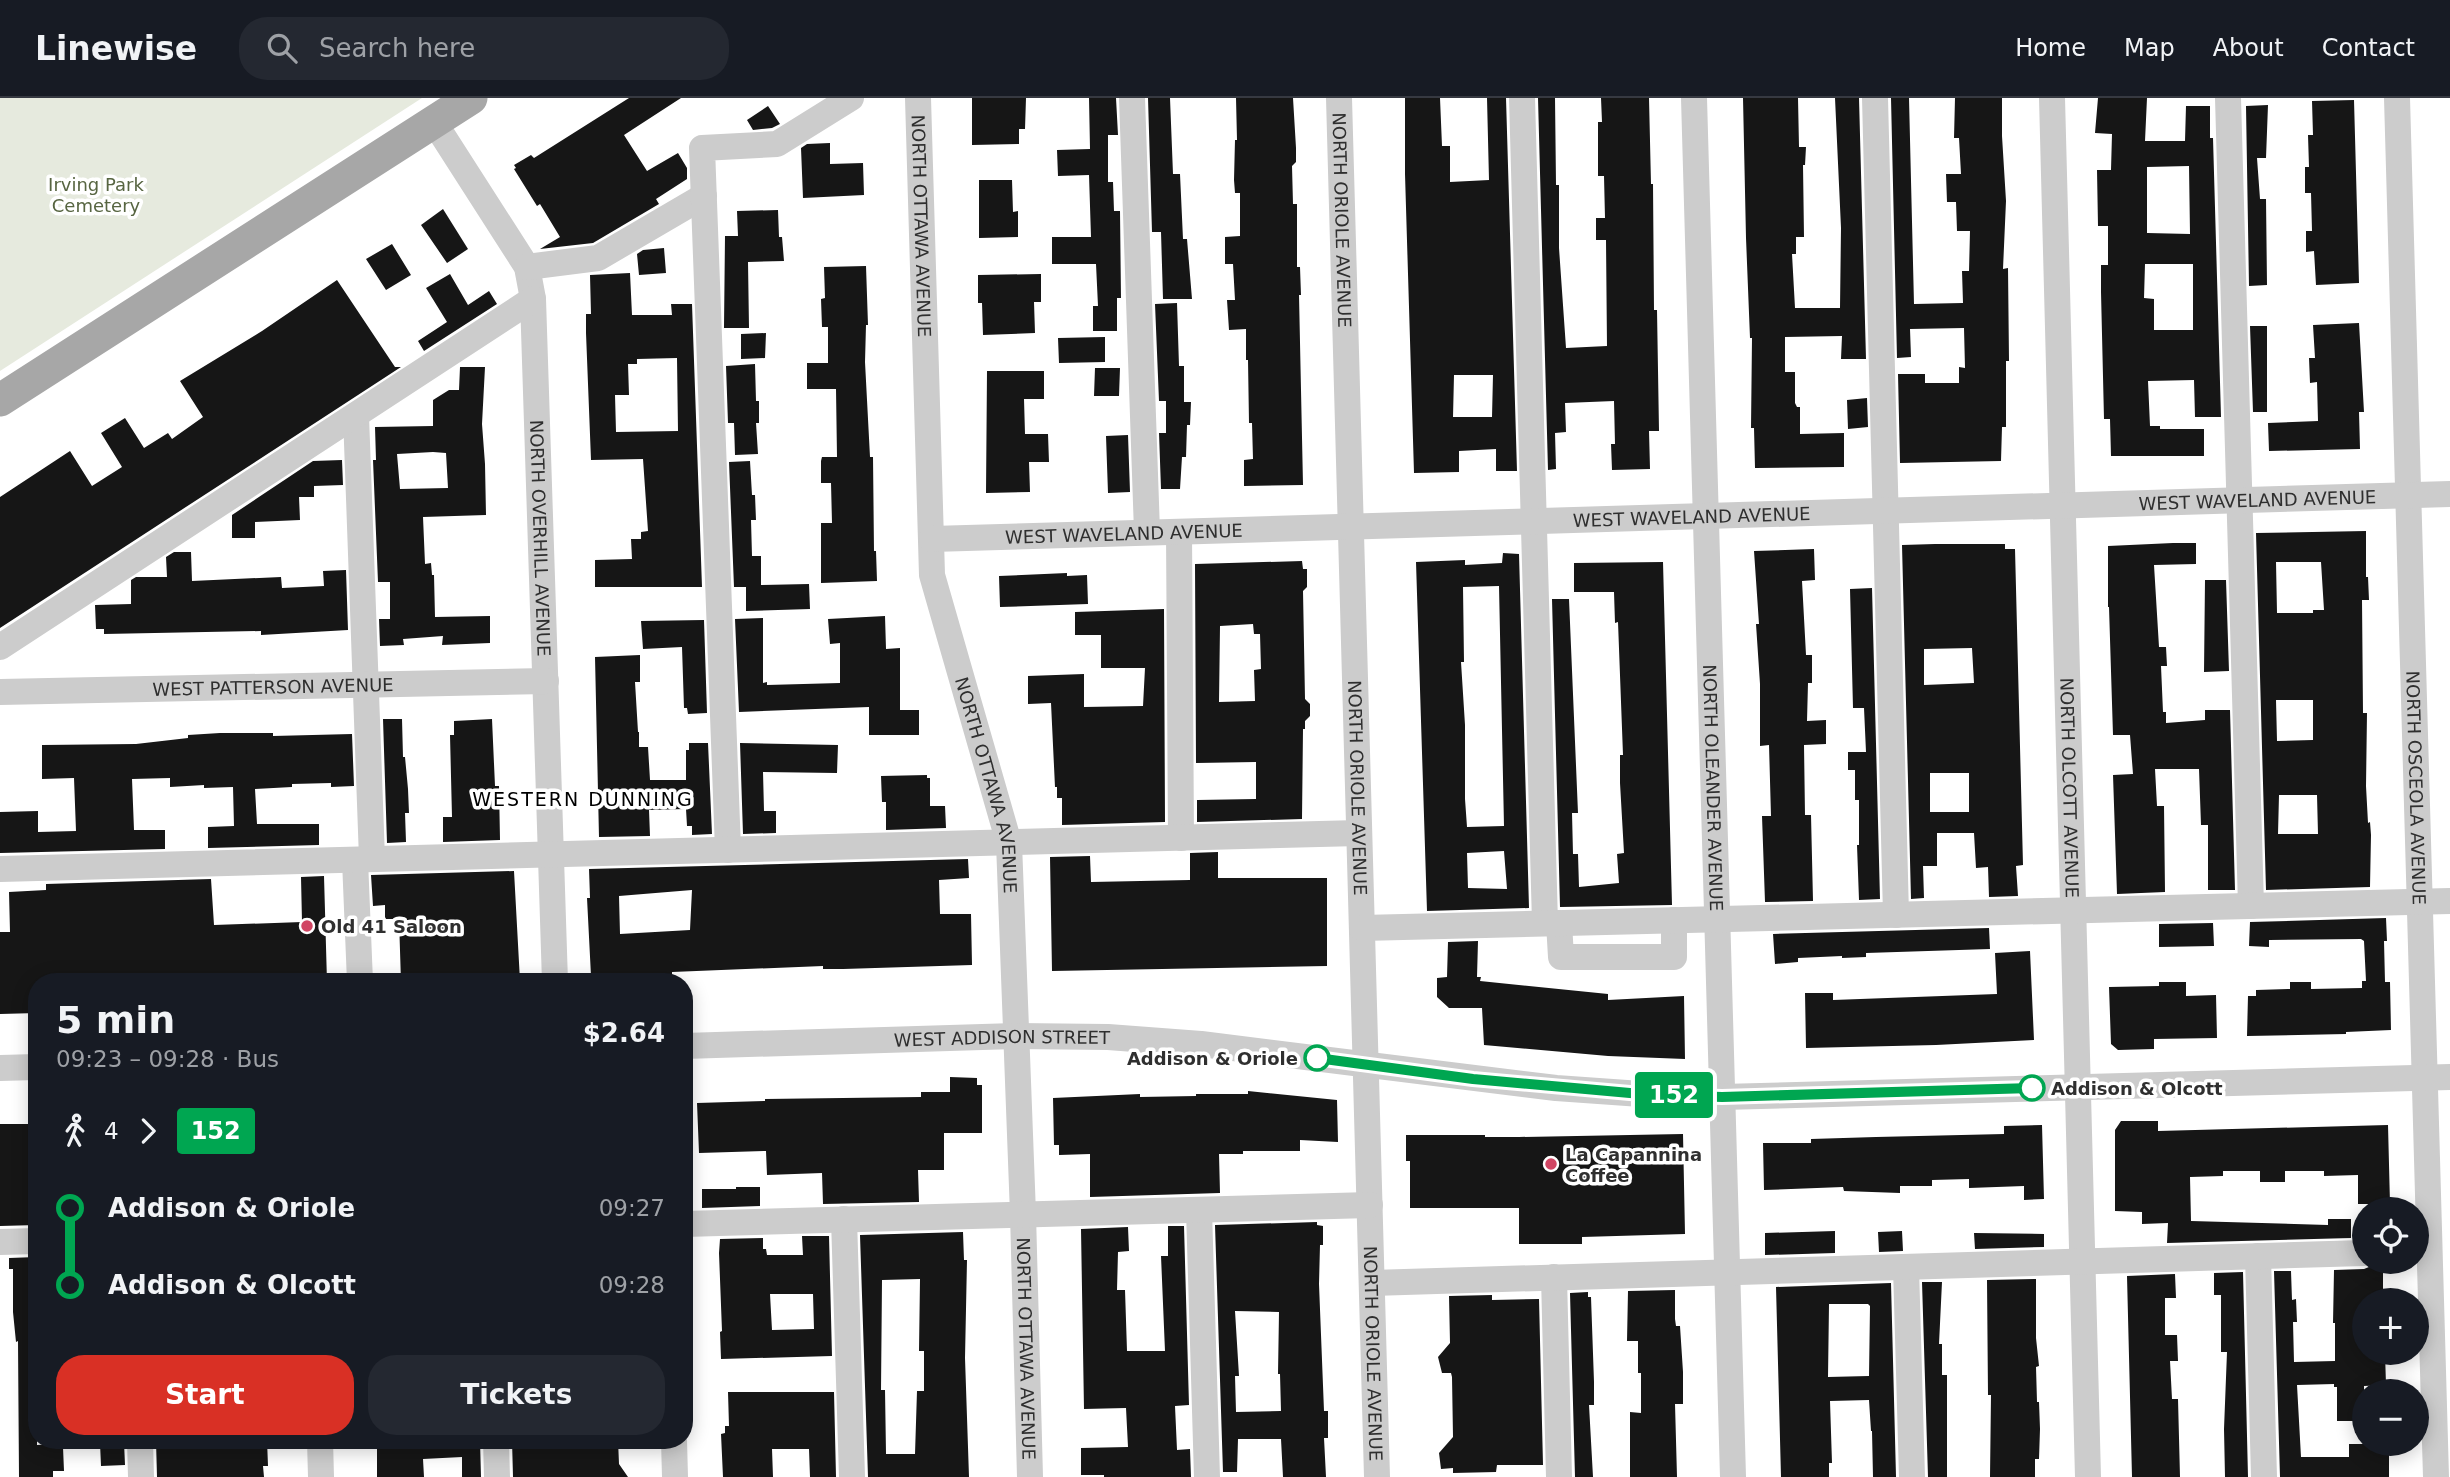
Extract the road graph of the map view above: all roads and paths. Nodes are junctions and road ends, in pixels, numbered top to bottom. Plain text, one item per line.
1 (471, 98) edge
2 (851, 98) edge
3 (918, 98) edge
4 (1132, 98) edge
5 (1339, 98) edge
6 (1522, 98) edge
7 (1694, 98) edge
8 (1875, 98) edge
9 (2052, 98) edge
10 (2228, 98) edge
11 (2397, 98) edge
12 (434, 122) junction
13 (704, 196) junction
14 (527, 267) junction
15 (533, 299) junction
16 (0, 400) edge
17 (356, 415) junction
18 (2450, 494) edge
19 (2408, 495) junction
20 (2239, 500) junction
21 (2063, 505) junction
22 (1886, 510) junction
23 (1706, 516) junction
24 (1534, 521) junction
25 (1351, 527) junction
26 (1179, 531) junction
27 (1147, 532) junction
28 (932, 538) junction
29 (0, 647) edge
30 (545, 681) junction
31 (365, 684) junction
32 (0, 692) edge
33 (1359, 834) junction
34 (1181, 838) junction
35 (1009, 843) junction
36 (729, 850) junction
37 (550, 855) junction
38 (364, 860) junction
39 (0, 869) edge
40 (2450, 901) edge
41 (2419, 902) junction
42 (2251, 906) junction
43 (2074, 911) junction
44 (1896, 915) junction
45 (1717, 919) junction
46 (1674, 920) junction
47 (1552, 923) junction
48 (1362, 928) junction
49 (360, 973) edge
50 (555, 973) edge
51 (1015, 1036) junction
52 (693, 1046) edge
53 (1366, 1063) junction
54 (28, 1067) edge
55 (0, 1068) edge
56 (2437, 1077) edge
57 (2078, 1087) junction
58 (1722, 1097) junction
59 (1370, 1205) junction
60 (1199, 1210) junction
61 (1023, 1214) junction
62 (844, 1219) junction
63 (693, 1223) edge
64 (28, 1241) edge
65 (0, 1242) edge
66 (2432, 1251) edge
67 (2352, 1253) edge
68 (2258, 1256) junction
69 (2083, 1261) junction
70 (1906, 1266) junction
71 (1727, 1272) junction
72 (1554, 1277) junction
73 (1372, 1283) junction
74 (140, 1449) edge
75 (320, 1449) edge
76 (496, 1449) edge
77 (674, 1449) edge
78 (141, 1477) edge
79 (321, 1477) edge
80 (497, 1477) edge
81 (675, 1477) edge
82 (852, 1477) edge
83 (1030, 1477) edge
84 (1207, 1477) edge
85 (1377, 1477) edge
86 (1559, 1477) edge
87 (1733, 1477) edge
88 (1912, 1477) edge
89 (2088, 1477) edge
90 (2264, 1477) edge
91 (2436, 1477) edge

1 - 12 main road
2 - 13 street
3 - 28 street, NORTH OTTAWA AVENUE
4 - 27 street
5 - 25 street, NORTH ORIOLE AVENUE
6 - 24 street
7 - 23 street, NORTH OLEANDER AVENUE
8 - 22 street
9 - 21 street, NORTH OLCOTT AVENUE
10 - 20 street
11 - 19 street, NORTH OSCEOLA AVENUE
12 - 14 street, NORTH OVERHILL AVENUE
12 - 16 main road
13 - 14 street
13 - 36 street
14 - 15 street, NORTH OVERHILL AVENUE
15 - 17 street
15 - 30 street, NORTH OVERHILL AVENUE
17 - 29 street
17 - 31 street
18 - 19 street, WEST WAVELAND AVENUE
19 - 20 street, WEST WAVELAND AVENUE
19 - 41 street, NORTH OSCEOLA AVENUE
20 - 21 street, WEST WAVELAND AVENUE
20 - 42 street
21 - 22 street, WEST WAVELAND AVENUE
21 - 43 street, NORTH OLCOTT AVENUE
22 - 23 street, WEST WAVELAND AVENUE
22 - 44 street
23 - 24 street, WEST WAVELAND AVENUE
23 - 45 street, NORTH OLEANDER AVENUE
24 - 25 street, WEST WAVELAND AVENUE
24 - 47 street
25 - 26 street, WEST WAVELAND AVENUE
25 - 33 street, NORTH ORIOLE AVENUE
26 - 27 street, WEST WAVELAND AVENUE
26 - 34 street
27 - 28 street, WEST WAVELAND AVENUE
28 - 35 street, NORTH OTTAWA AVENUE
30 - 31 street, WEST PATTERSON AVENUE
30 - 37 street, NORTH OVERHILL AVENUE
31 - 32 street, WEST PATTERSON AVENUE
31 - 38 street
33 - 34 street
33 - 48 street, NORTH ORIOLE AVENUE
34 - 35 street
35 - 36 street
35 - 51 street, NORTH OTTAWA AVENUE
36 - 37 street
37 - 38 street
37 - 50 street, NORTH OVERHILL AVENUE
38 - 39 street
38 - 49 street
40 - 41 street
41 - 42 street
41 - 56 street, NORTH OSCEOLA AVENUE
42 - 43 street
43 - 44 street
43 - 57 street, NORTH OLCOTT AVENUE
44 - 45 street
45 - 46 street
45 - 58 street, NORTH OLEANDER AVENUE
46 - 47 street
46 - 47 street
47 - 48 street
48 - 53 street, NORTH ORIOLE AVENUE
51 - 52 street, WEST ADDISON STREET
51 - 53 street, WEST ADDISON STREET
51 - 61 street, NORTH OTTAWA AVENUE
53 - 58 street, WEST ADDISON STREET
53 - 59 street, NORTH ORIOLE AVENUE
54 - 55 street
56 - 57 street, WEST ADDISON STREET
56 - 66 street, NORTH OSCEOLA AVENUE
57 - 58 street, WEST ADDISON STREET
57 - 69 street, NORTH OLCOTT AVENUE
58 - 71 street, NORTH OLEANDER AVENUE
59 - 60 street
59 - 73 street, NORTH ORIOLE AVENUE
60 - 61 street
60 - 84 street
61 - 62 street
61 - 83 street, NORTH OTTAWA AVENUE
62 - 63 street
62 - 82 street
64 - 65 street
66 - 91 street, NORTH OSCEOLA AVENUE
67 - 68 street
68 - 69 street
68 - 90 street
69 - 70 street
69 - 89 street, NORTH OLCOTT AVENUE
70 - 71 street
70 - 88 street
71 - 72 street
71 - 87 street, NORTH OLEANDER AVENUE
72 - 73 street
72 - 86 street
73 - 85 street, NORTH ORIOLE AVENUE
74 - 78 street
75 - 79 street
76 - 80 street
77 - 81 street

